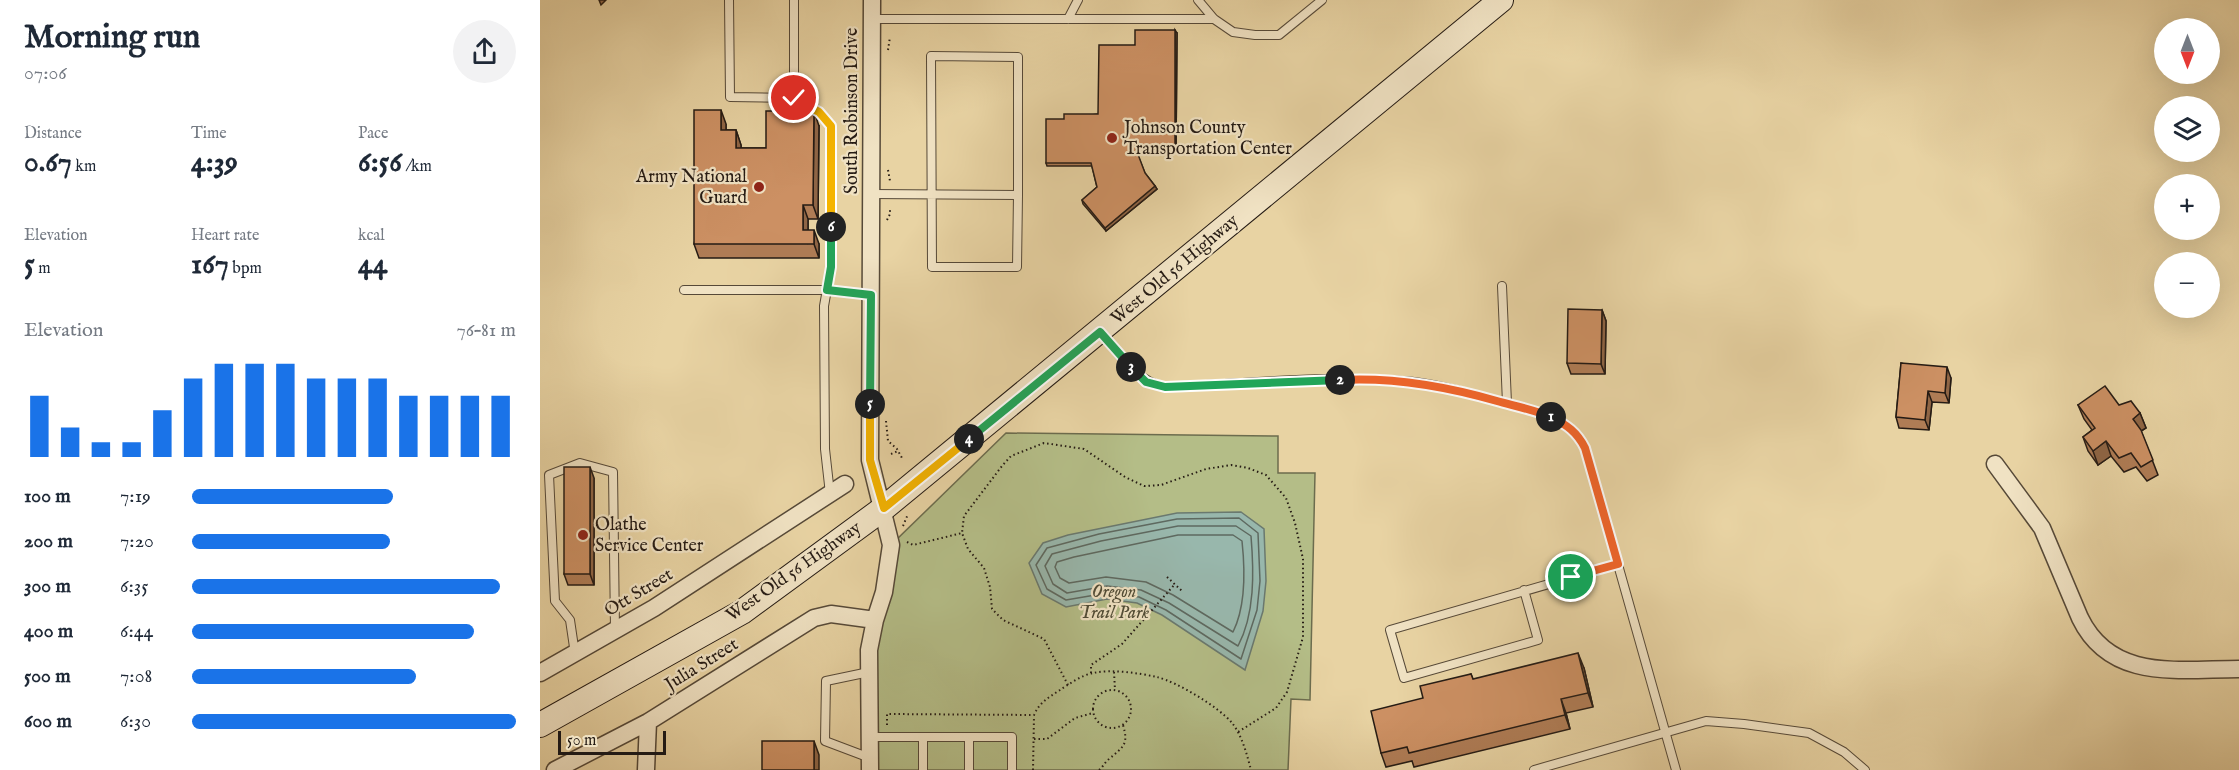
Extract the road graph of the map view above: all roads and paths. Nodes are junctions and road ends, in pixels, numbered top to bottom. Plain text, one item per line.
1 (729, 0) edge
2 (794, 0) edge
3 (872, 0) edge
4 (1078, 0) edge
5 (1198, 0) edge
6 (1322, 0) edge
7 (1501, 0) edge
8 (872, 19) junction
9 (1068, 19) junction
10 (1214, 19) junction
11 (794, 98) junction
12 (871, 194) junction
13 (931, 195) junction
14 (1018, 195) junction
15 (1502, 286) dead end
16 (684, 290) dead end
17 (827, 290) junction
18 (871, 295) junction
19 (1100, 332) junction
20 (1507, 403) junction
21 (898, 451) dead end
22 (891, 454) dead end
23 (1995, 464) dead end
24 (846, 484) dead end
25 (830, 494) junction
26 (884, 508) junction
27 (910, 509) dead end
28 (902, 527) dead end
29 (962, 533) junction
30 (904, 536) dead end
31 (1618, 564) junction
32 (1167, 577) dead end
33 (1175, 584) junction
34 (1524, 590) junction
35 (1182, 591) dead end
36 (874, 620) junction
37 (615, 630) junction
38 (575, 654) junction
39 (2239, 669) edge
40 (869, 672) junction
41 (1114, 672) junction
42 (540, 673) edge
43 (1091, 673) junction
44 (1068, 685) junction
45 (1115, 690) junction
46 (1093, 713) junction
47 (887, 714) dead end
48 (1034, 715) junction
49 (648, 722) junction
50 (540, 725) edge
51 (1123, 725) junction
52 (1238, 732) junction
53 (1666, 732) junction
54 (870, 737) junction
55 (923, 737) junction
56 (969, 737) junction
57 (1034, 739) junction
58 (870, 764) edge
59 (555, 770) edge
60 (646, 770) edge
61 (923, 770) edge
62 (969, 770) edge
63 (1012, 770) edge
64 (1033, 770) edge
65 (1099, 770) edge
66 (1251, 770) edge
67 (1534, 770) edge
68 (1676, 770) edge
69 (1865, 770) edge

1 - 11 lane
2 - 11 lane
3 - 8 street, South Robinson Drive
4 - 9 lane
5 - 10 lane
6 - 10 lane
7 - 19 main road, West Old 56 Highway
8 - 9 lane
8 - 12 street, South Robinson Drive
9 - 10 lane
11 - 17 lane
12 - 13 lane
12 - 18 street, South Robinson Drive
13 - 14 lane
13 - 14 lane
13 - 14 lane
15 - 20 lane
16 - 17 lane
17 - 18 lane
17 - 25 lane
18 - 26 street, South Robinson Drive
19 - 20 lane
19 - 26 main road, West Old 56 Highway
20 - 31 lane
21 - 22 path
23 - 39 street
24 - 25 street, Ott Street
25 - 37 street, Ott Street
26 - 36 street, South Robinson Drive
26 - 50 main road, West Old 56 Highway
27 - 28 path
29 - 30 path
29 - 44 path
29 - 52 path
31 - 34 lane
31 - 53 lane
32 - 33 path
33 - 35 path
33 - 43 path
34 - 34 lane
36 - 40 street, South Robinson Drive
36 - 49 street, Julia Street
37 - 38 street, Ott Street
37 - 38 lane
38 - 42 street, Ott Street
40 - 54 street, South Robinson Drive
40 - 58 lane
41 - 43 path
41 - 45 path
41 - 52 path
43 - 44 path
44 - 48 path
45 - 46 path
45 - 51 path
46 - 51 path
46 - 57 path
47 - 48 path
48 - 57 path
49 - 59 street, Julia Street
49 - 60 street
51 - 65 path
52 - 66 path
53 - 67 lane
53 - 68 lane
53 - 69 lane
54 - 55 lane
54 - 58 street, South Robinson Drive
55 - 56 lane
55 - 61 lane
56 - 62 lane
56 - 63 lane
57 - 64 path

